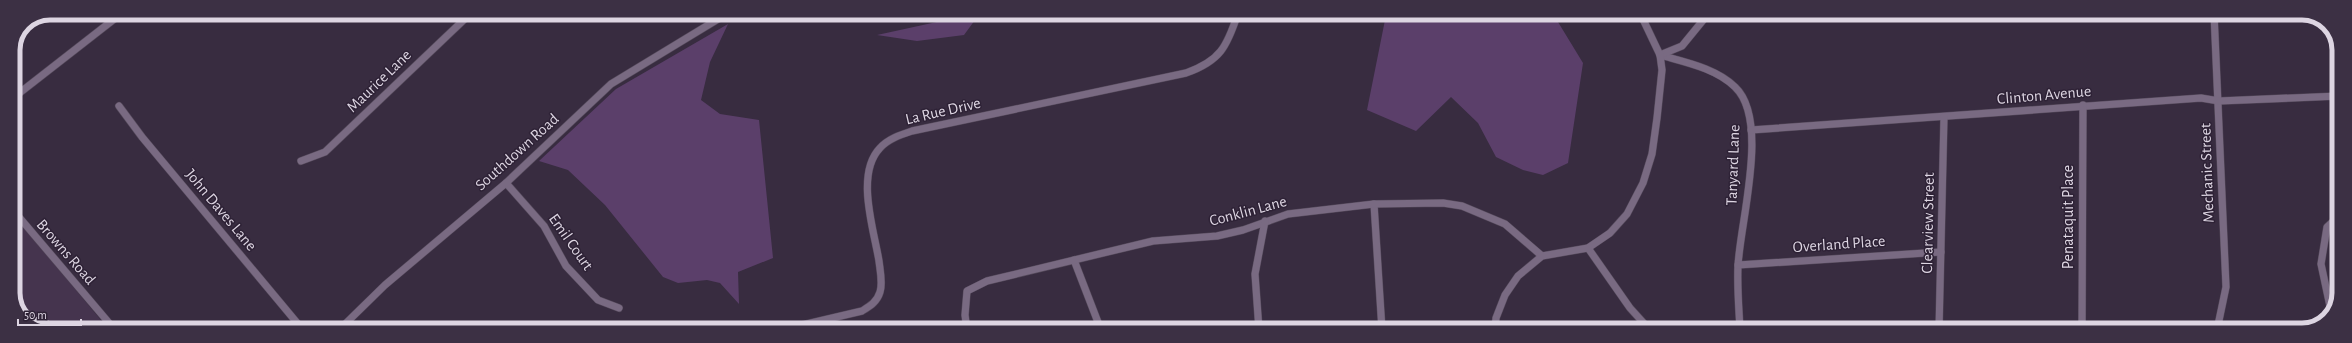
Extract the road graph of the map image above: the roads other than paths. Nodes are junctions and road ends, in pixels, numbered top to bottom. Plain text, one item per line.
1 (113, 20) edge
2 (464, 20) edge
3 (716, 20) edge
4 (1236, 20) edge
5 (1643, 20) edge
6 (1703, 20) edge
7 (2214, 20) edge
8 (1660, 55) junction
9 (20, 93) edge
10 (2332, 96) edge
11 (2219, 101) junction
12 (2083, 105) junction
13 (119, 106) dead end
14 (1944, 117) junction
15 (1752, 130) junction
16 (301, 161) dead end
17 (506, 183) junction
18 (1374, 204) junction
19 (20, 218) edge
20 (1266, 221) junction
21 (2332, 222) edge
22 (1588, 248) junction
23 (1941, 252) junction
24 (1542, 256) junction
25 (1074, 260) junction
26 (1738, 265) junction
27 (2329, 304) edge
28 (619, 308) dead end
29 (109, 323) edge
30 (297, 323) edge
31 (346, 323) edge
32 (811, 323) edge
33 (967, 323) edge
34 (1098, 323) edge
35 (1258, 323) edge
36 (1382, 323) edge
37 (1496, 323) edge
38 (1644, 323) edge
39 (1740, 323) edge
40 (1939, 323) edge
41 (2082, 323) edge
42 (2218, 323) edge

1 - 9 street
2 - 16 street, Maurice Lane
3 - 17 street, Southdown Road
4 - 32 street, La Rue Drive
5 - 8 street
6 - 8 street
7 - 11 street, Mechanic Street
8 - 15 street, Tanyard Lane
8 - 22 street
10 - 11 street, Clinton Avenue
11 - 12 street, Clinton Avenue
11 - 42 street, Mechanic Street
12 - 14 street, Clinton Avenue
12 - 41 street, Penataquit Place
13 - 30 street, John Daves Lane
14 - 15 street, Clinton Avenue
14 - 23 street, Clearview Street
15 - 26 street, Tanyard Lane
17 - 28 street, Emil Court
17 - 31 street, Southdown Road
18 - 20 street, Conklin Lane
18 - 24 street, Conklin Lane
18 - 36 street
19 - 29 street, Browns Road
20 - 25 street, Conklin Lane
20 - 35 street
21 - 27 street
22 - 24 street
22 - 38 street
23 - 26 street, Overland Place
23 - 40 street, Clearview Street
24 - 37 street
25 - 33 street, Conklin Lane
25 - 34 street
26 - 39 street, Tanyard Lane

